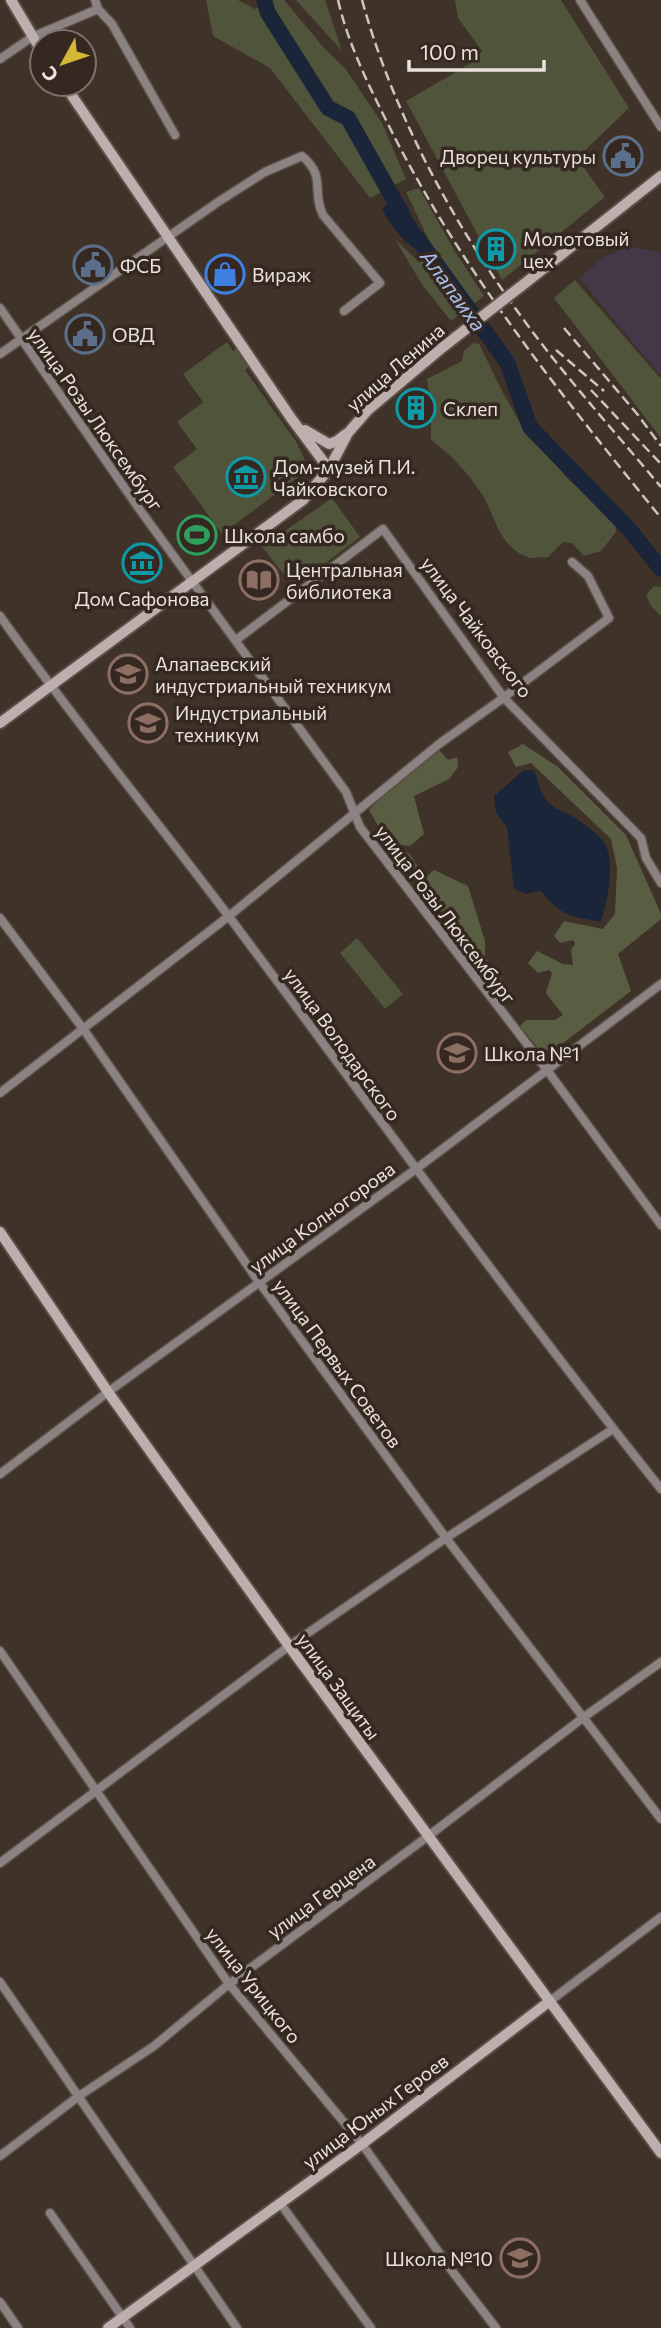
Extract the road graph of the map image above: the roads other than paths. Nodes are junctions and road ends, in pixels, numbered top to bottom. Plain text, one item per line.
1 (11, 0) edge
2 (580, 0) edge
3 (96, 4) edge
4 (49, 28) edge
5 (28, 30) edge
6 (28, 40) edge
7 (0, 59) edge
8 (74, 98) edge
9 (661, 127) edge
10 (175, 135) dead end
11 (661, 176) edge
12 (168, 237) junction
13 (0, 307) edge
14 (344, 311) dead end
15 (22, 338) junction
16 (0, 354) edge
17 (291, 418) junction
18 (348, 433) junction
19 (328, 469) junction
20 (572, 562) dead end
21 (193, 582) junction
22 (0, 616) edge
23 (236, 640) junction
24 (51, 687) junction
25 (504, 698) junction
26 (0, 723) edge
27 (355, 813) junction
28 (661, 883) edge
29 (229, 916) junction
30 (0, 918) edge
31 (661, 984) edge
32 (84, 1030) junction
33 (547, 1070) junction
34 (0, 1093) edge
35 (416, 1169) junction
36 (661, 1225) edge
37 (0, 1232) edge
38 (260, 1282) junction
39 (108, 1392) junction
40 (613, 1429) junction
41 (0, 1474) edge
42 (661, 1489) edge
43 (446, 1538) junction
44 (289, 1646) junction
45 (0, 1651) edge
46 (661, 1662) edge
47 (584, 1717) junction
48 (96, 1792) junction
49 (661, 1819) edge
50 (427, 1837) junction
51 (0, 1863) edge
52 (661, 1917) edge
53 (0, 1982) edge
54 (229, 1984) junction
55 (550, 2001) junction
56 (79, 2096) junction
57 (362, 2144) junction
58 (661, 2153) edge
59 (0, 2156) edge
60 (280, 2203) junction
61 (50, 2213) dead end
62 (195, 2265) junction
63 (0, 2302) edge
64 (122, 2317) junction
65 (18, 2328) edge
66 (107, 2328) edge
67 (130, 2328) edge
68 (237, 2328) edge
69 (371, 2328) edge
70 (496, 2328) edge

1 - 5 street
2 - 9 street
3 - 4 street
3 - 10 street
6 - 7 street
8 - 12 street
11 - 18 street, улица Ленина, bridge
12 - 14 street
12 - 15 street
12 - 17 street
13 - 15 street, улица Розы Люксембург
15 - 16 street
15 - 21 street, улица Розы Люксембург
17 - 18 street
17 - 19 street
18 - 19 street, улица Ленина
19 - 21 street, улица Ленина
20 - 25 street
21 - 23 street, улица Розы Люксембург
21 - 24 street, улица Ленина
22 - 24 street, улица Володарского
23 - 25 street, улица Чайковского
23 - 27 street, улица Розы Люксембург
24 - 26 street, улица Ленина
24 - 29 street, улица Володарского
25 - 27 street
25 - 28 street, улица Чайковского
27 - 29 street
27 - 33 street, улица Розы Люксембург
29 - 32 street
29 - 35 street, улица Володарского
30 - 32 street, улица Первых Советов
31 - 33 street, улица Колногорова
32 - 34 street
32 - 38 street, улица Первых Советов
33 - 35 street, улица Колногорова
33 - 36 street, улица Розы Люксембург
35 - 38 street, улица Колногорова
35 - 40 street, улица Володарского
37 - 39 street, улица Защиты
38 - 39 street, улица Колногорова
38 - 43 street, улица Первых Советов
39 - 41 street, улица Колногорова
39 - 44 street, улица Защиты
40 - 42 street, улица Володарского
40 - 43 street
43 - 44 street
43 - 47 street, улица Первых Советов
44 - 48 street
44 - 50 street, улица Защиты
45 - 48 street, улица Урицкого
46 - 47 street, улица Герцена
47 - 49 street, улица Первых Советов
47 - 50 street, улица Герцена
48 - 51 street
48 - 54 street, улица Урицкого
50 - 54 street, улица Герцена
50 - 55 street, улица Защиты
52 - 55 street, улица Юных Героев
53 - 56 street
54 - 56 street, улица Герцена
54 - 57 street, улица Урицкого
55 - 57 street, улица Юных Героев
55 - 58 street, улица Защиты
56 - 59 street, улица Герцена
56 - 62 street
57 - 60 street, улица Юных Героев
57 - 70 street, улица Урицкого
60 - 62 street, улица Юных Героев
60 - 69 street
61 - 64 street
62 - 64 street, улица Юных Героев
62 - 68 street
63 - 65 street
64 - 66 street, улица Юных Героев
64 - 67 street

